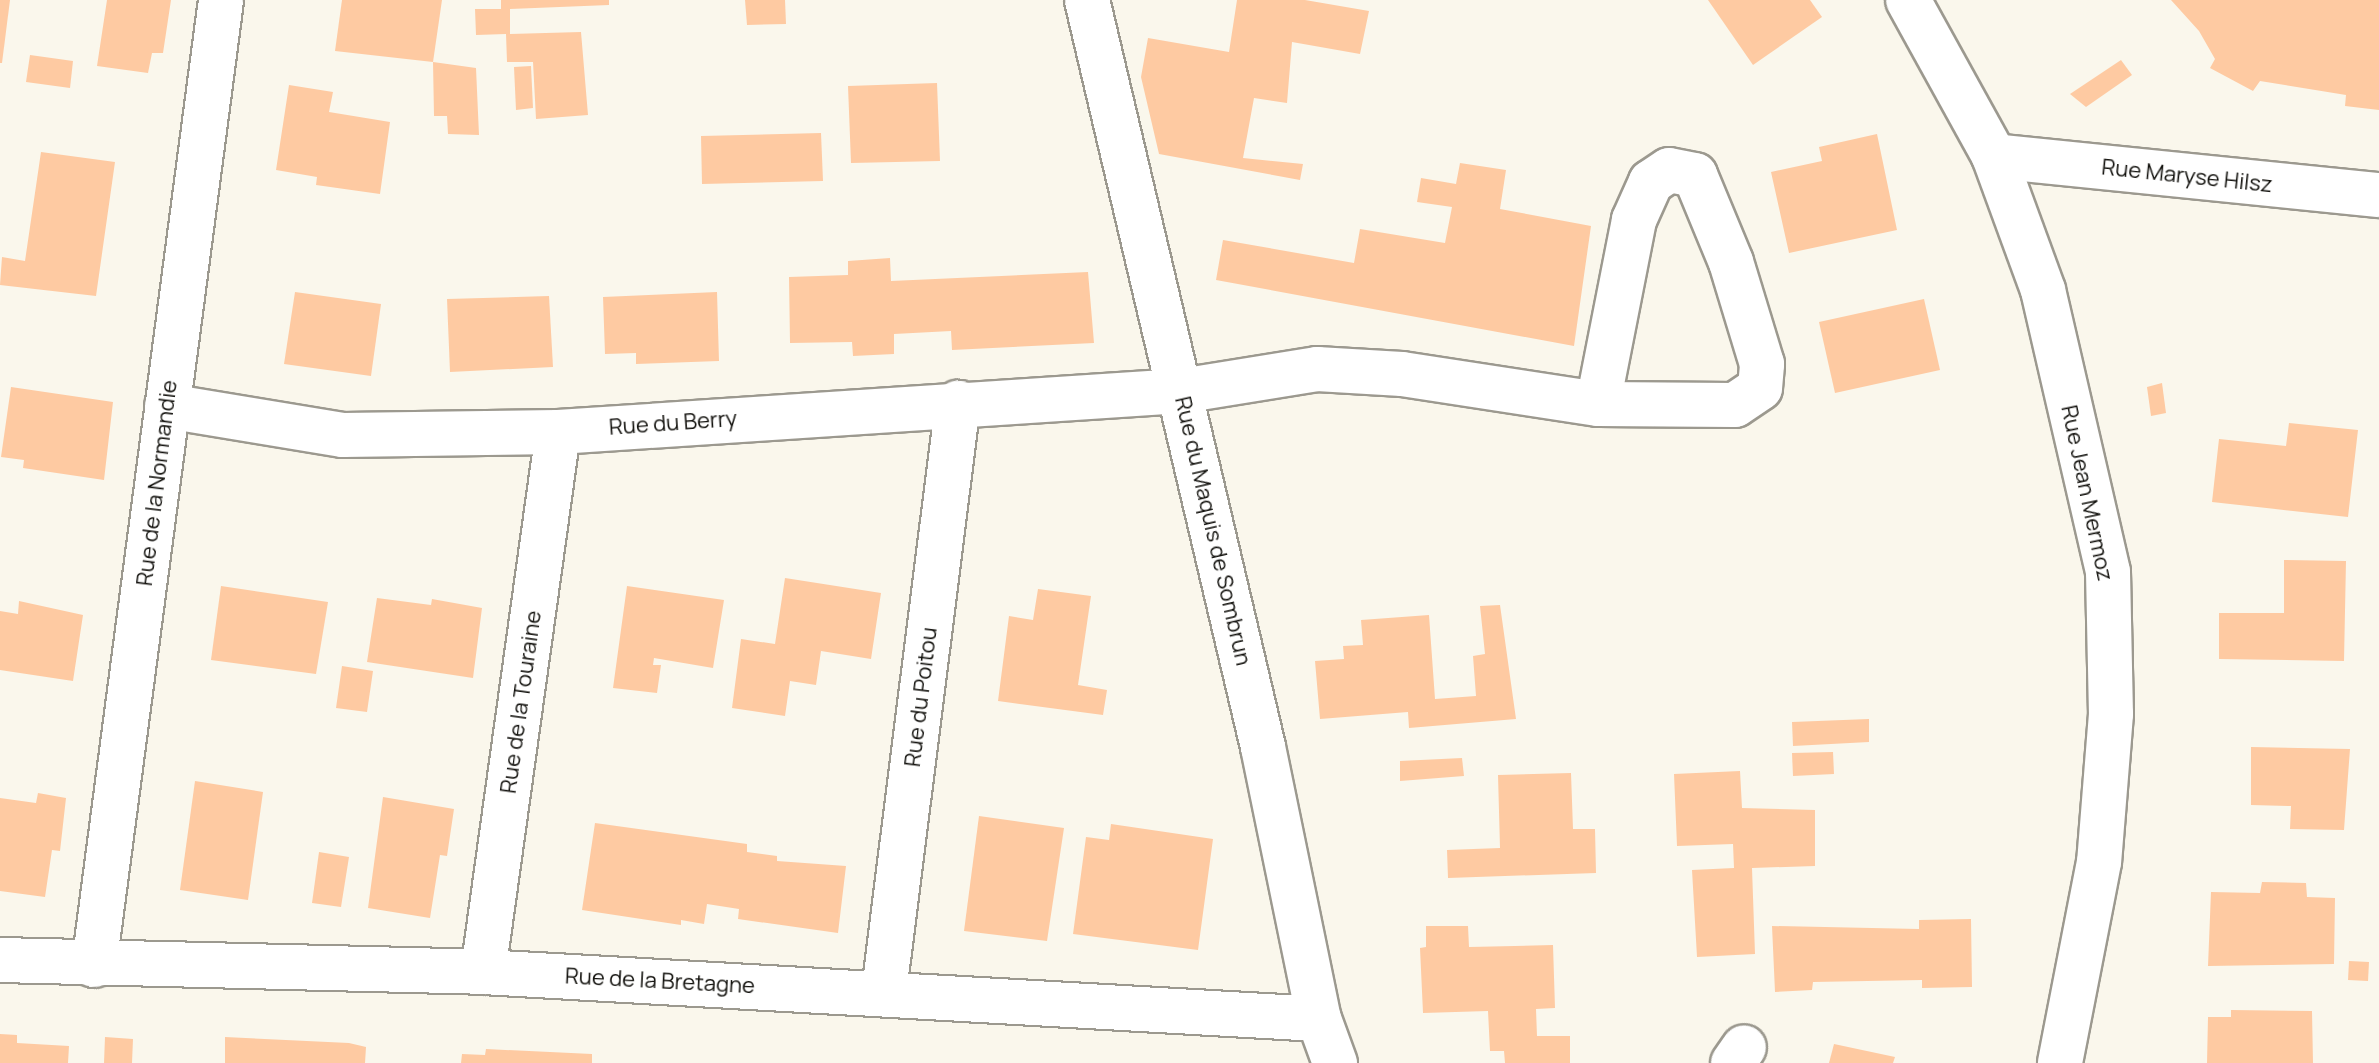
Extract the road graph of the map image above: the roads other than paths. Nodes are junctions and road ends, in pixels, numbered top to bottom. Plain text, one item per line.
1 (221, 0) edge
2 (1087, 0) edge
3 (1908, 0) edge
4 (1994, 156) junction
5 (2379, 195) edge
6 (1181, 391) junction
7 (958, 403) junction
8 (1598, 404) junction
9 (167, 406) junction
10 (558, 432) junction
11 (0, 960) edge
12 (94, 965) junction
13 (483, 972) junction
14 (884, 991) junction
15 (1319, 1019) junction
16 (1335, 1063) edge
17 (2060, 1063) edge

1 - 9 street, Rue de la Normandie
2 - 6 street, Rue du Maquis de Sombrun
3 - 4 street, Rue Jean Mermoz
4 - 5 street, Rue Maryse Hilsz
4 - 17 street, Rue Jean Mermoz
6 - 7 street, Rue du Berry
6 - 8 street, Rue du Berry
6 - 15 street, Rue du Maquis de Sombrun
7 - 10 street, Rue du Berry
7 - 14 street, Rue du Poitou
8 - 8 street, Rue du Berry
9 - 10 street, Rue du Berry
9 - 12 street, Rue de la Normandie
10 - 13 street, Rue de la Touraine
11 - 12 street, Rue de la Bretagne
12 - 13 street, Rue de la Bretagne
13 - 14 street, Rue de la Bretagne
14 - 15 street, Rue de la Bretagne
15 - 16 street, Rue du Maquis de Sombrun

